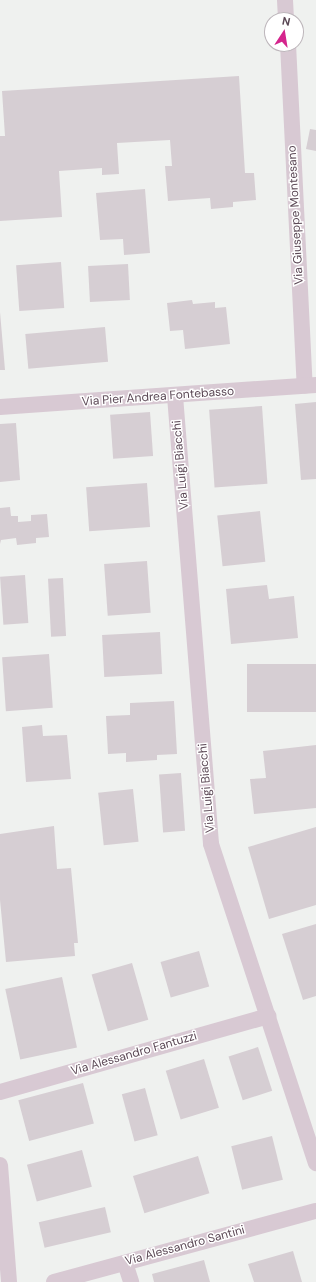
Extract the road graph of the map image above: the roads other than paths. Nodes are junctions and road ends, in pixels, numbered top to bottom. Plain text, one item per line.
1 (285, 0) edge
2 (286, 12) edge
3 (289, 52) edge
4 (311, 386) edge
5 (175, 396) junction
6 (0, 407) edge
7 (268, 1016) junction
8 (0, 1092) edge
9 (316, 1163) edge
10 (0, 1165) edge
11 (316, 1211) edge
12 (125, 1262) junction
13 (9, 1282) edge
14 (54, 1282) edge
15 (131, 1282) edge

1 - 2 street
3 - 4 street, Via Giuseppe Montesano
4 - 5 street, Via Pier Andrea Fontebasso
5 - 6 street, Via Pier Andrea Fontebasso
5 - 7 street, Via Luigi Biacchi
7 - 8 street, Via Alessandro Fantuzzi
7 - 9 street, Via Luigi Biacchi
10 - 13 street
11 - 12 street, Via Alessandro Santini
12 - 14 street, Via Alessandro Santini
12 - 15 street

